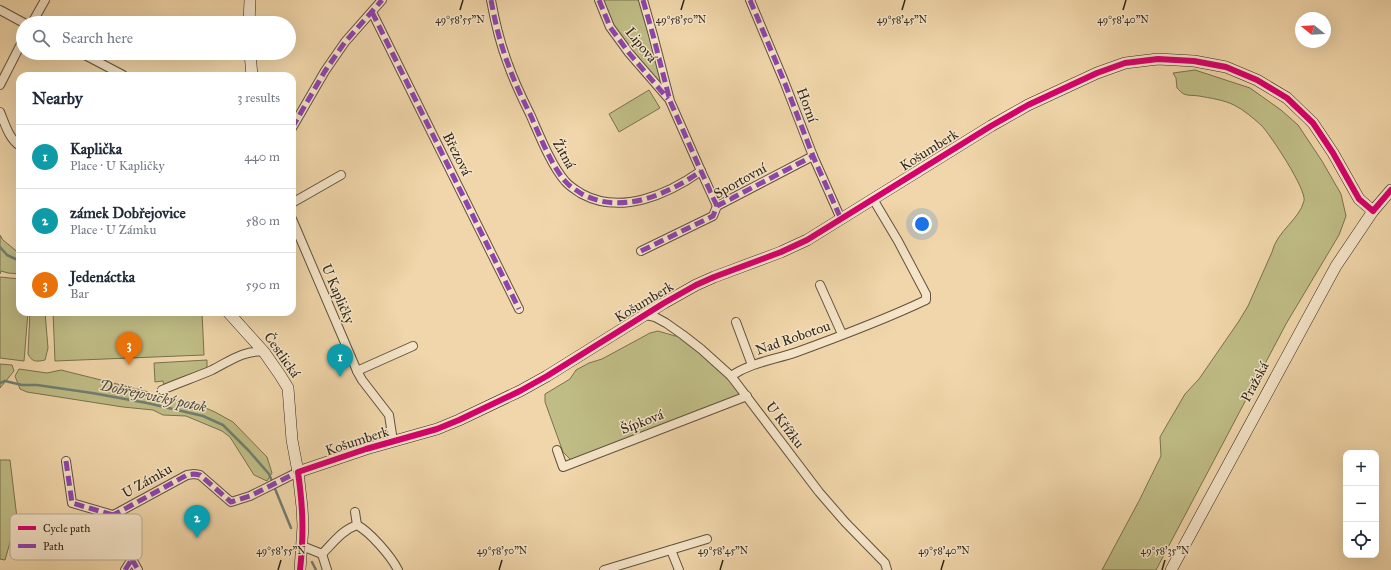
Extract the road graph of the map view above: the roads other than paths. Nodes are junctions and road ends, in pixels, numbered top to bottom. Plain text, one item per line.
1 (45, 0) edge
2 (250, 0) edge
3 (382, 0) edge
4 (491, 0) edge
5 (599, 0) edge
6 (643, 0) edge
7 (750, 0) edge
8 (0, 10) edge
9 (372, 12) junction
10 (36, 16) edge
11 (249, 16) edge
12 (16, 19) edge
13 (16, 54) edge
14 (94, 60) edge
15 (251, 60) edge
16 (117, 72) edge
17 (252, 72) edge
18 (0, 85) edge
19 (670, 101) junction
20 (0, 112) edge
21 (296, 121) edge
22 (16, 144) edge
23 (813, 156) junction
24 (701, 171) junction
25 (341, 175) dead end
26 (1391, 190) edge
27 (873, 199) junction
28 (296, 201) edge
29 (718, 206) junction
30 (1373, 211) junction
31 (841, 219) junction
32 (296, 228) edge
33 (640, 251) dead end
34 (820, 285) dead end
35 (520, 309) dead end
36 (646, 315) junction
37 (231, 316) edge
38 (736, 322) dead end
39 (247, 334) junction
40 (842, 334) junction
41 (413, 346) dead end
42 (264, 352) junction
43 (236, 357) junction
44 (752, 365) junction
45 (357, 371) junction
46 (731, 376) junction
47 (162, 390) dead end
48 (747, 396) junction
49 (393, 441) junction
50 (557, 450) dead end
51 (66, 461) dead end
52 (298, 472) junction
53 (355, 512) dead end
54 (110, 514) edge
55 (116, 514) edge
56 (357, 525) junction
57 (707, 538) dead end
58 (302, 546) junction
59 (671, 550) junction
60 (322, 554) junction
61 (131, 560) edge
62 (133, 560) edge
63 (124, 570) edge
64 (138, 570) edge
65 (300, 570) edge
66 (327, 570) edge
67 (398, 570) edge
68 (604, 570) edge
69 (679, 570) edge
70 (887, 570) edge
71 (1171, 570) edge

1 - 10 street
2 - 11 street
3 - 9 street
4 - 24 street, Žitná
5 - 19 street, Lipová
6 - 19 street, Lipová
7 - 23 street, Horní
8 - 12 street
9 - 21 street
9 - 35 street, Březová
13 - 18 street
14 - 16 street
15 - 17 street
19 - 24 street, Lipová
20 - 22 street
23 - 29 street, Sportovní
23 - 31 street, Horní
24 - 29 street, Lipová
25 - 28 street
26 - 30 street, Pražská
27 - 30 street, Košumberk
27 - 31 street, Košumberk
27 - 40 street, Nad Robotou
29 - 33 street, Sportovní
30 - 71 street, Pražská
31 - 36 street, Košumberk
32 - 45 street, U Kapličky
34 - 40 street, Nad Robotou
36 - 46 street, U Křížku
36 - 49 street, Košumberk
37 - 39 street, Čestlická
38 - 44 street, Nad Robotou
39 - 42 street, Čestlická
39 - 43 street
40 - 44 street, Nad Robotou
41 - 45 street
42 - 43 street
42 - 52 street, Čestlická
43 - 47 street
44 - 46 street, Nad Robotou
45 - 49 street, U Kapličky
46 - 48 street, U Křížku
48 - 50 street, Šípková
48 - 70 street, U Křížku
49 - 52 street, Košumberk
51 - 54 street, U Zámku
52 - 55 street, U Zámku
52 - 58 street, Čestlická
53 - 56 street
56 - 60 street
56 - 67 street
57 - 59 street
58 - 60 street
58 - 65 street, Čestlická
59 - 68 street
59 - 69 street
60 - 66 street
61 - 63 street
62 - 64 street, U Zámku

